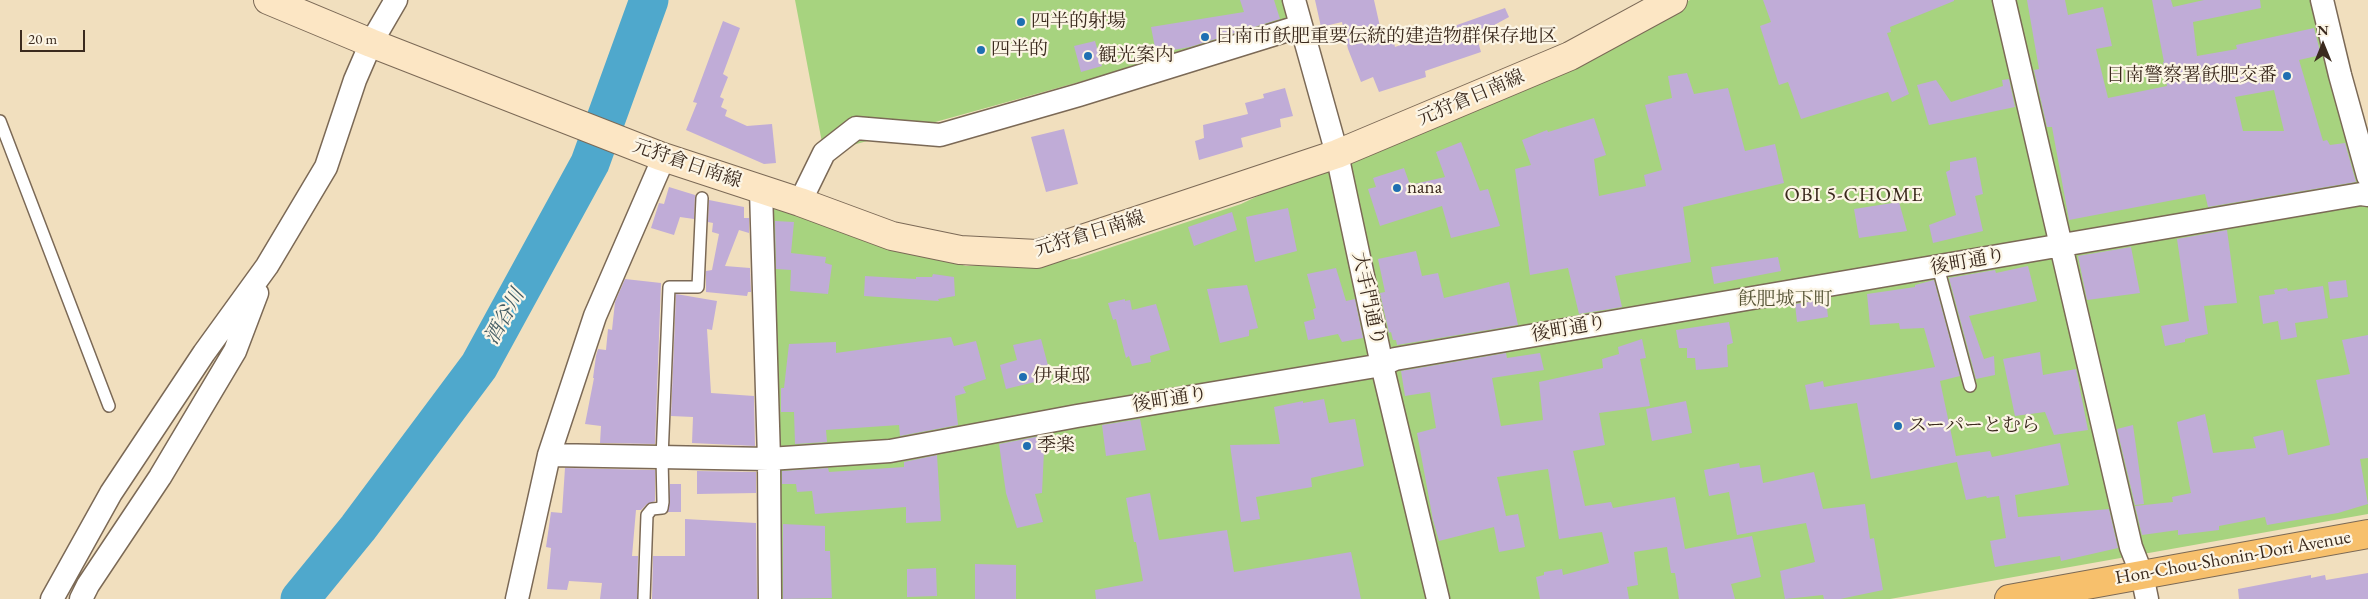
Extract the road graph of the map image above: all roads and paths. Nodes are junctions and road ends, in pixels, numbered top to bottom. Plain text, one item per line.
1 (268, 0) edge
2 (396, 0) edge
3 (1294, 0) edge
4 (1673, 0) edge
5 (2004, 0) edge
6 (2322, 0) edge
7 (1301, 26) junction
8 (379, 46) junction
9 (0, 122) edge
10 (1337, 154) junction
11 (662, 157) junction
12 (2368, 176) edge
13 (761, 190) junction
14 (2368, 195) edge
15 (702, 198) dead end
16 (800, 202) junction
17 (2060, 246) junction
18 (267, 266) junction
19 (1938, 267) junction
20 (1382, 365) junction
21 (1970, 386) dead end
22 (109, 406) dead end
23 (549, 455) junction
24 (662, 458) junction
25 (769, 459) junction
26 (2368, 534) edge
27 (2145, 587) edge
28 (56, 598) edge
29 (81, 599) edge
30 (517, 599) edge
31 (644, 599) edge
32 (770, 599) edge
33 (1438, 599) edge
34 (2009, 599) edge

1 - 8 main road, 元狩倉日南線
2 - 8 street
3 - 7 street, 大手門通り
4 - 10 main road, 元狩倉日南線
5 - 17 street
6 - 12 street
7 - 10 street, 大手門通り
7 - 16 street
8 - 11 main road, 元狩倉日南線
8 - 18 street
9 - 22 lane
10 - 16 main road, 元狩倉日南線
10 - 20 street, 大手門通り
11 - 13 main road, 元狩倉日南線
11 - 23 street
13 - 16 main road, 元狩倉日南線
13 - 25 street
14 - 17 street, 後町通り
15 - 24 lane
17 - 19 street, 後町通り
17 - 27 street
18 - 28 street
18 - 29 street
19 - 20 street, 後町通り
19 - 21 lane
20 - 25 street, 後町通り
20 - 33 street, 大手門通り
23 - 24 street, 後町通り
23 - 30 street
24 - 25 street, 後町通り
24 - 31 lane
25 - 32 street
26 - 27 highway, Hon-Chou-Shonin-Dori Avenue
27 - 34 highway, Hon-Chou-Shonin-Dori Avenue

